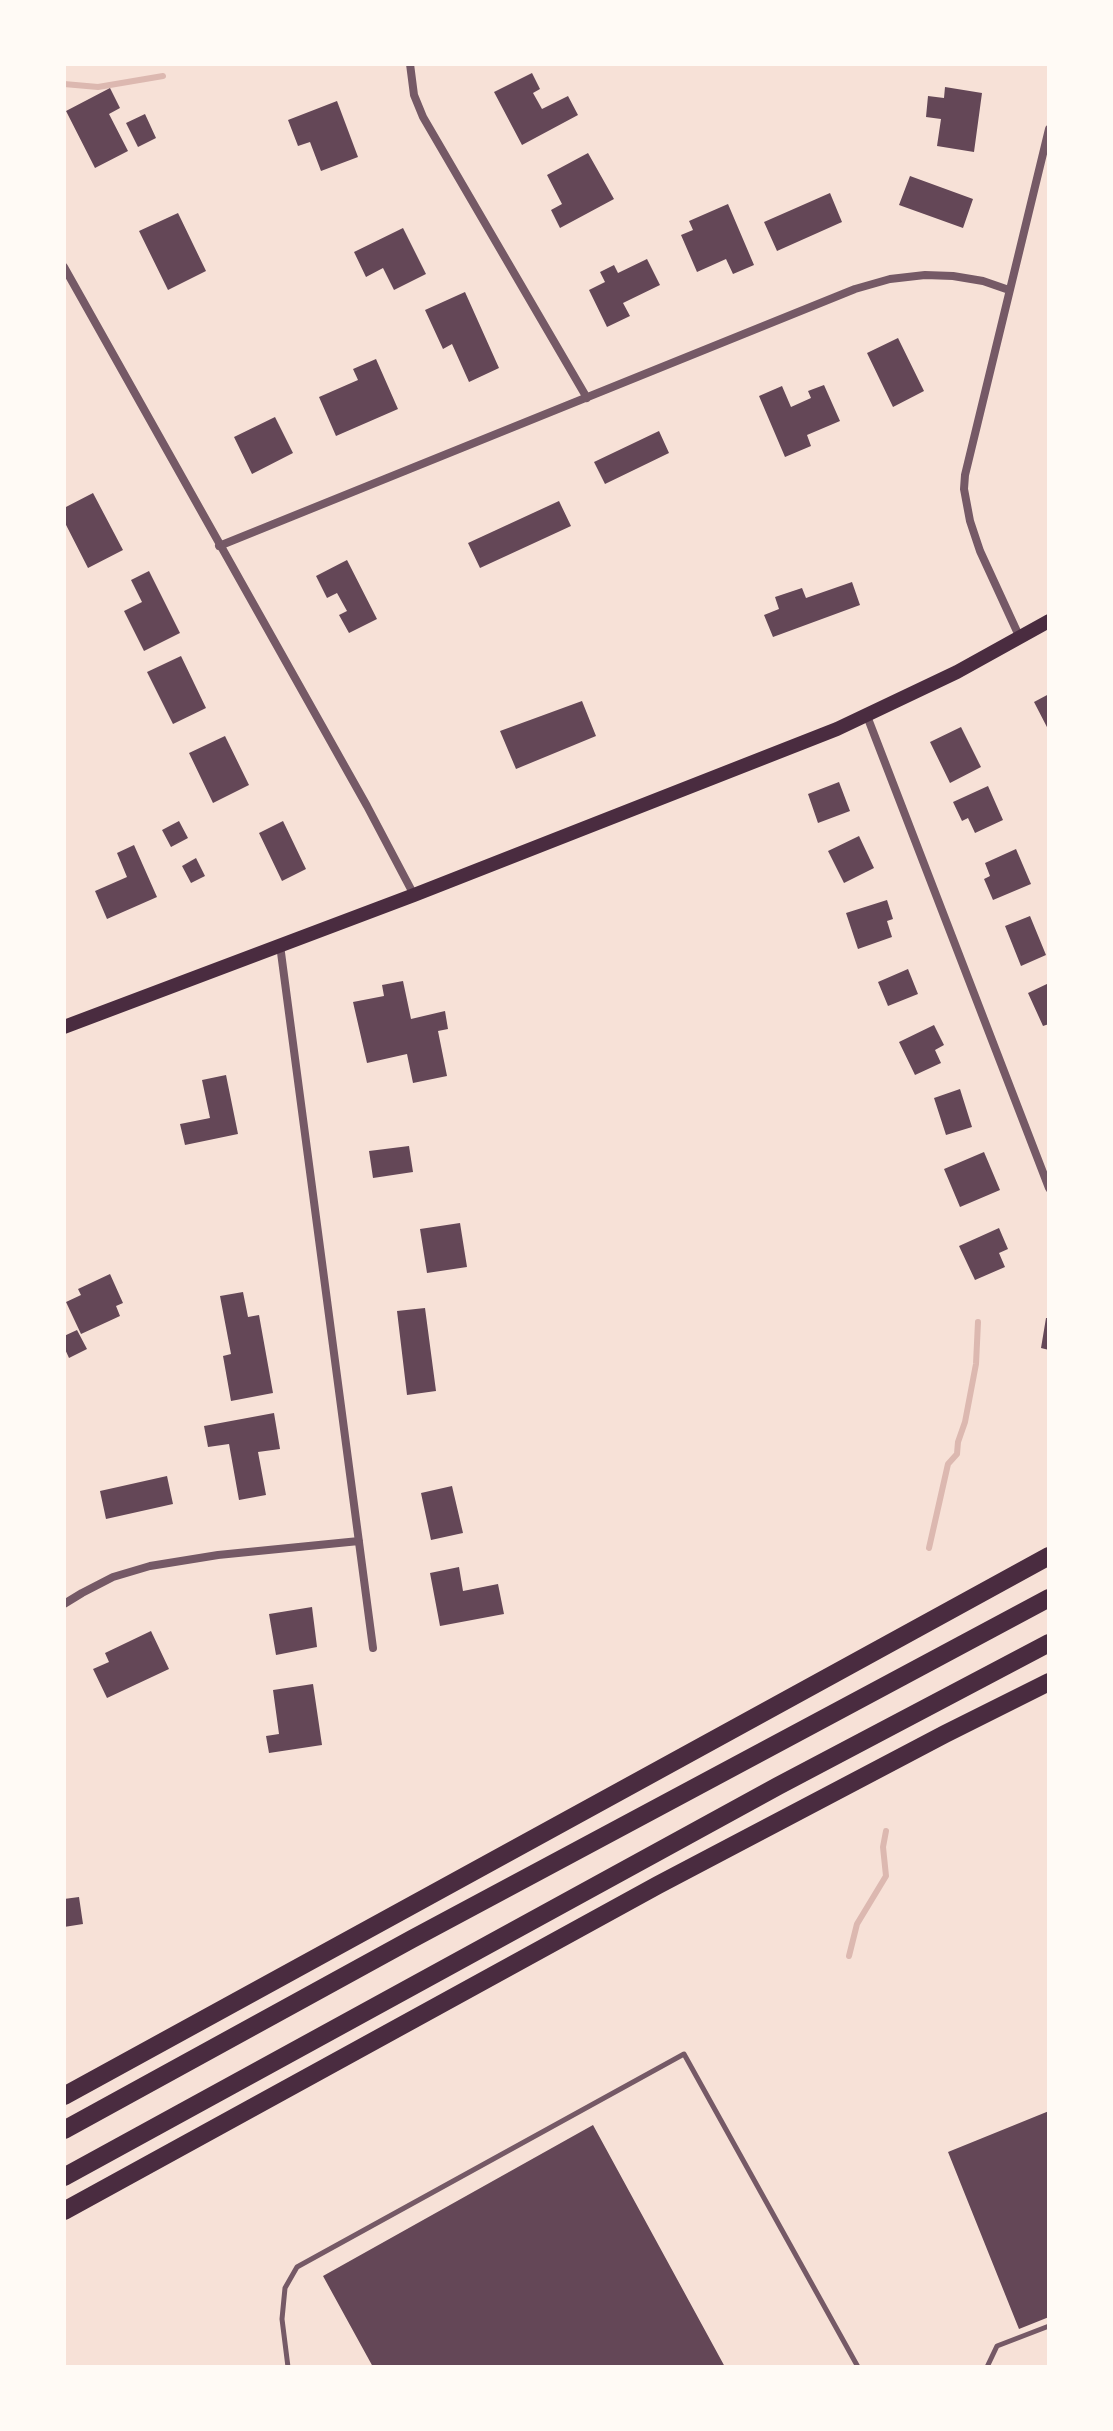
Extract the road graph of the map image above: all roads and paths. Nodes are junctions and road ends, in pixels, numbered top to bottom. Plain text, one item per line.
1 (410, 64) edge
2 (1049, 129) edge
3 (64, 267) edge
4 (1009, 290) junction
5 (587, 398) junction
6 (219, 546) junction
7 (1049, 621) edge
8 (1020, 638) junction
9 (867, 716) junction
10 (414, 895) junction
11 (280, 945) junction
12 (64, 1027) edge
13 (1049, 1188) edge
14 (359, 1541) junction
15 (1049, 1556) edge
16 (1049, 1598) edge
17 (64, 1604) edge
18 (1049, 1643) edge
19 (373, 1648) dead end
20 (1049, 1682) edge
21 (64, 2096) edge
22 (64, 2130) edge
23 (64, 2177) edge
24 (64, 2211) edge
25 (1049, 2326) edge
26 (288, 2367) edge
27 (858, 2367) edge
28 (987, 2367) edge

1 - 5 street
2 - 4 street
3 - 6 street
4 - 5 street
4 - 8 street
5 - 6 street
6 - 10 street
7 - 8 main road
8 - 9 main road
9 - 10 main road
9 - 13 street
10 - 11 main road
11 - 12 main road
11 - 14 street
14 - 17 street
14 - 19 street
15 - 21 highway
16 - 22 highway
18 - 23 highway
20 - 24 highway
25 - 28 lane
26 - 27 lane

